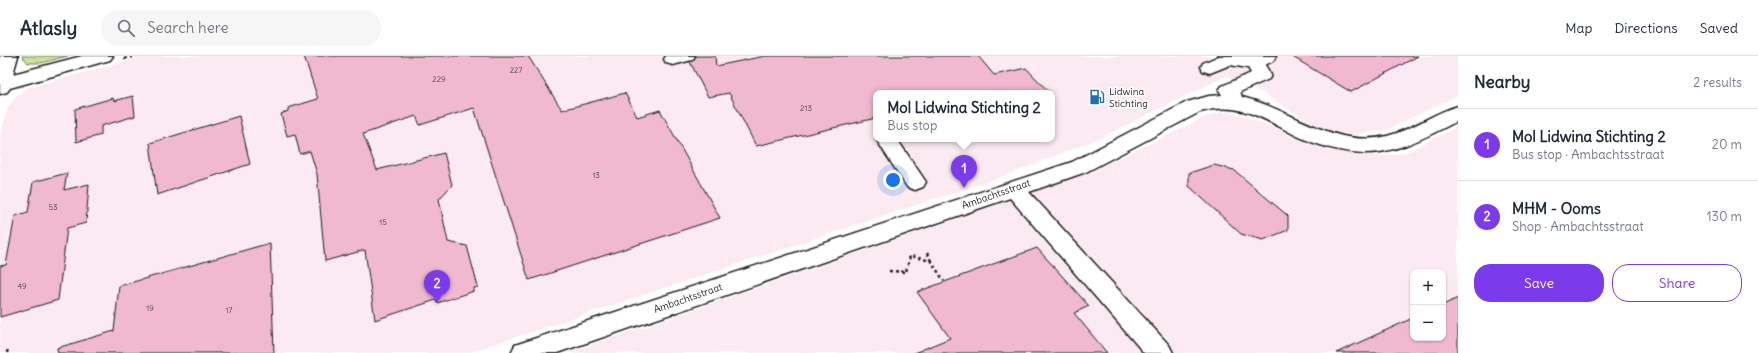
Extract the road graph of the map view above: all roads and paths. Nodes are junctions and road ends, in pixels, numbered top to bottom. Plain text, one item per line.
1 (9, 56) edge
2 (104, 56) edge
3 (1262, 60) edge
4 (1210, 68) dead end
5 (0, 85) edge
6 (1235, 102) junction
7 (1458, 112) edge
8 (888, 142) edge
9 (915, 182) dead end
10 (1013, 188) junction
11 (927, 253) dead end
12 (931, 261) junction
13 (889, 271) dead end
14 (944, 281) dead end
15 (8, 349) dead end
16 (7, 353) edge
17 (524, 353) edge
18 (1160, 353) edge

1 - 5 street
2 - 5 street
3 - 4 street
3 - 6 street
6 - 7 street, Ambachtsstraat
6 - 10 street, Ambachtsstraat
8 - 9 street
10 - 17 street, Ambachtsstraat
10 - 18 street
11 - 12 path
12 - 13 path
12 - 14 path
15 - 16 path

